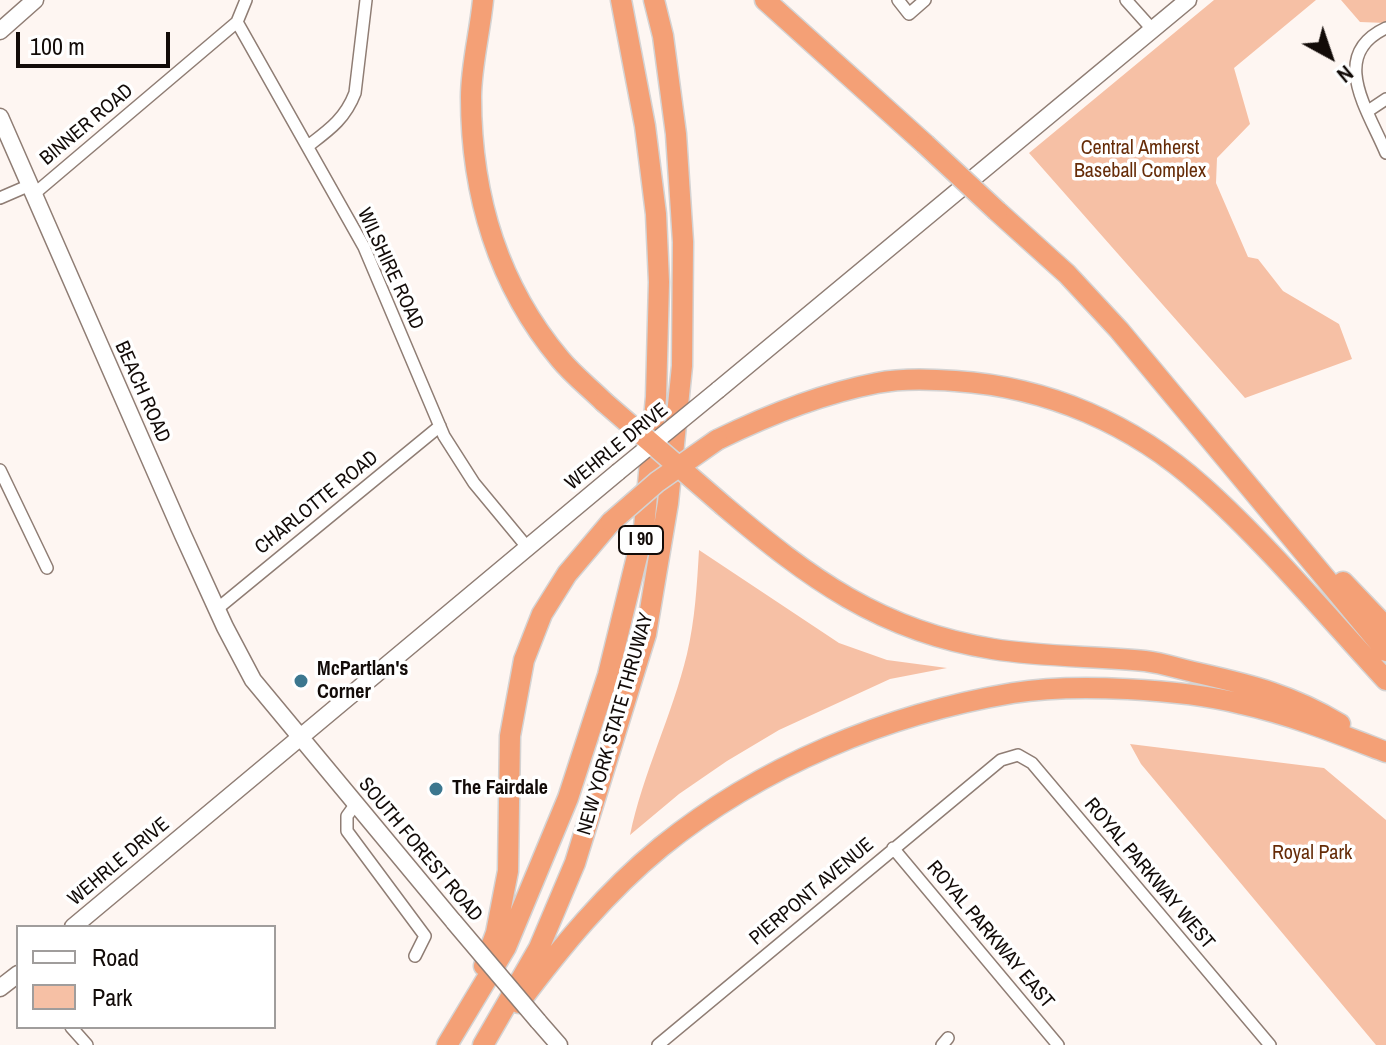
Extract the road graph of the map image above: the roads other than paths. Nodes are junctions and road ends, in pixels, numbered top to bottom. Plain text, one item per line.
1 (35, 0) edge
2 (246, 0) edge
3 (366, 0) edge
4 (483, 0) edge
5 (621, 0) edge
6 (654, 0) edge
7 (765, 0) edge
8 (898, 0) edge
9 (925, 0) edge
10 (1126, 0) edge
11 (1188, 0) edge
12 (237, 22) junction
13 (1386, 28) edge
14 (1152, 29) junction
15 (0, 31) edge
16 (1386, 99) edge
17 (1368, 111) junction
18 (0, 117) edge
19 (308, 146) junction
20 (1386, 153) edge
21 (32, 189) junction
22 (0, 198) edge
23 (440, 426) junction
24 (0, 470) edge
25 (1262, 505) junction
26 (527, 547) junction
27 (47, 568) dead end
28 (217, 609) junction
29 (1386, 627) edge
30 (1386, 651) edge
31 (253, 680) joint
32 (1386, 680) edge
33 (299, 738) junction
34 (1386, 752) edge
35 (990, 769) joint
36 (355, 805) junction
37 (893, 848) junction
38 (75, 925) edge
39 (415, 956) dead end
40 (16, 976) edge
41 (0, 988) edge
42 (466, 1013) junction
43 (73, 1029) edge
44 (87, 1045) edge
45 (447, 1045) edge
46 (486, 1045) edge
47 (559, 1045) edge
48 (658, 1045) edge
49 (1058, 1045) edge
50 (1270, 1045) edge

1 - 15 street
2 - 12 street
3 - 19 street
4 - 34 highway, bridge
5 - 42 highway, NEW YORK STATE THRUWAY / I 90
6 - 46 highway, NEW YORK STATE THRUWAY / I 90
7 - 25 highway, bridge
8 - 9 street
10 - 14 street
11 - 14 street, WEHRLE DRIVE
12 - 19 street, WILSHIRE ROAD
12 - 21 street, BINNER ROAD
13 - 17 street
14 - 26 street, WEHRLE DRIVE, bridge
16 - 17 street
17 - 20 street
18 - 21 street, BEACH ROAD
19 - 23 street, WILSHIRE ROAD
21 - 22 street, BINNER ROAD
21 - 28 street, BEACH ROAD
23 - 26 street, WILSHIRE ROAD
23 - 28 street, CHARLOTTE ROAD
24 - 27 street
25 - 29 highway
25 - 30 highway
26 - 33 street, WEHRLE DRIVE
28 - 31 street, BEACH ROAD
31 - 33 street, SOUTH FOREST ROAD
32 - 42 highway, bridge
33 - 36 street, SOUTH FOREST ROAD
33 - 38 street, WEHRLE DRIVE
34 - 46 highway
35 - 37 street, PIERPONT AVENUE
35 - 50 street, ROYAL PARKWAY WEST
36 - 39 street
36 - 47 street, SOUTH FOREST ROAD, bridge
37 - 48 street, PIERPONT AVENUE
37 - 49 street, ROYAL PARKWAY EAST
40 - 41 street
42 - 45 highway, NEW YORK STATE THRUWAY / I 90
43 - 44 street

